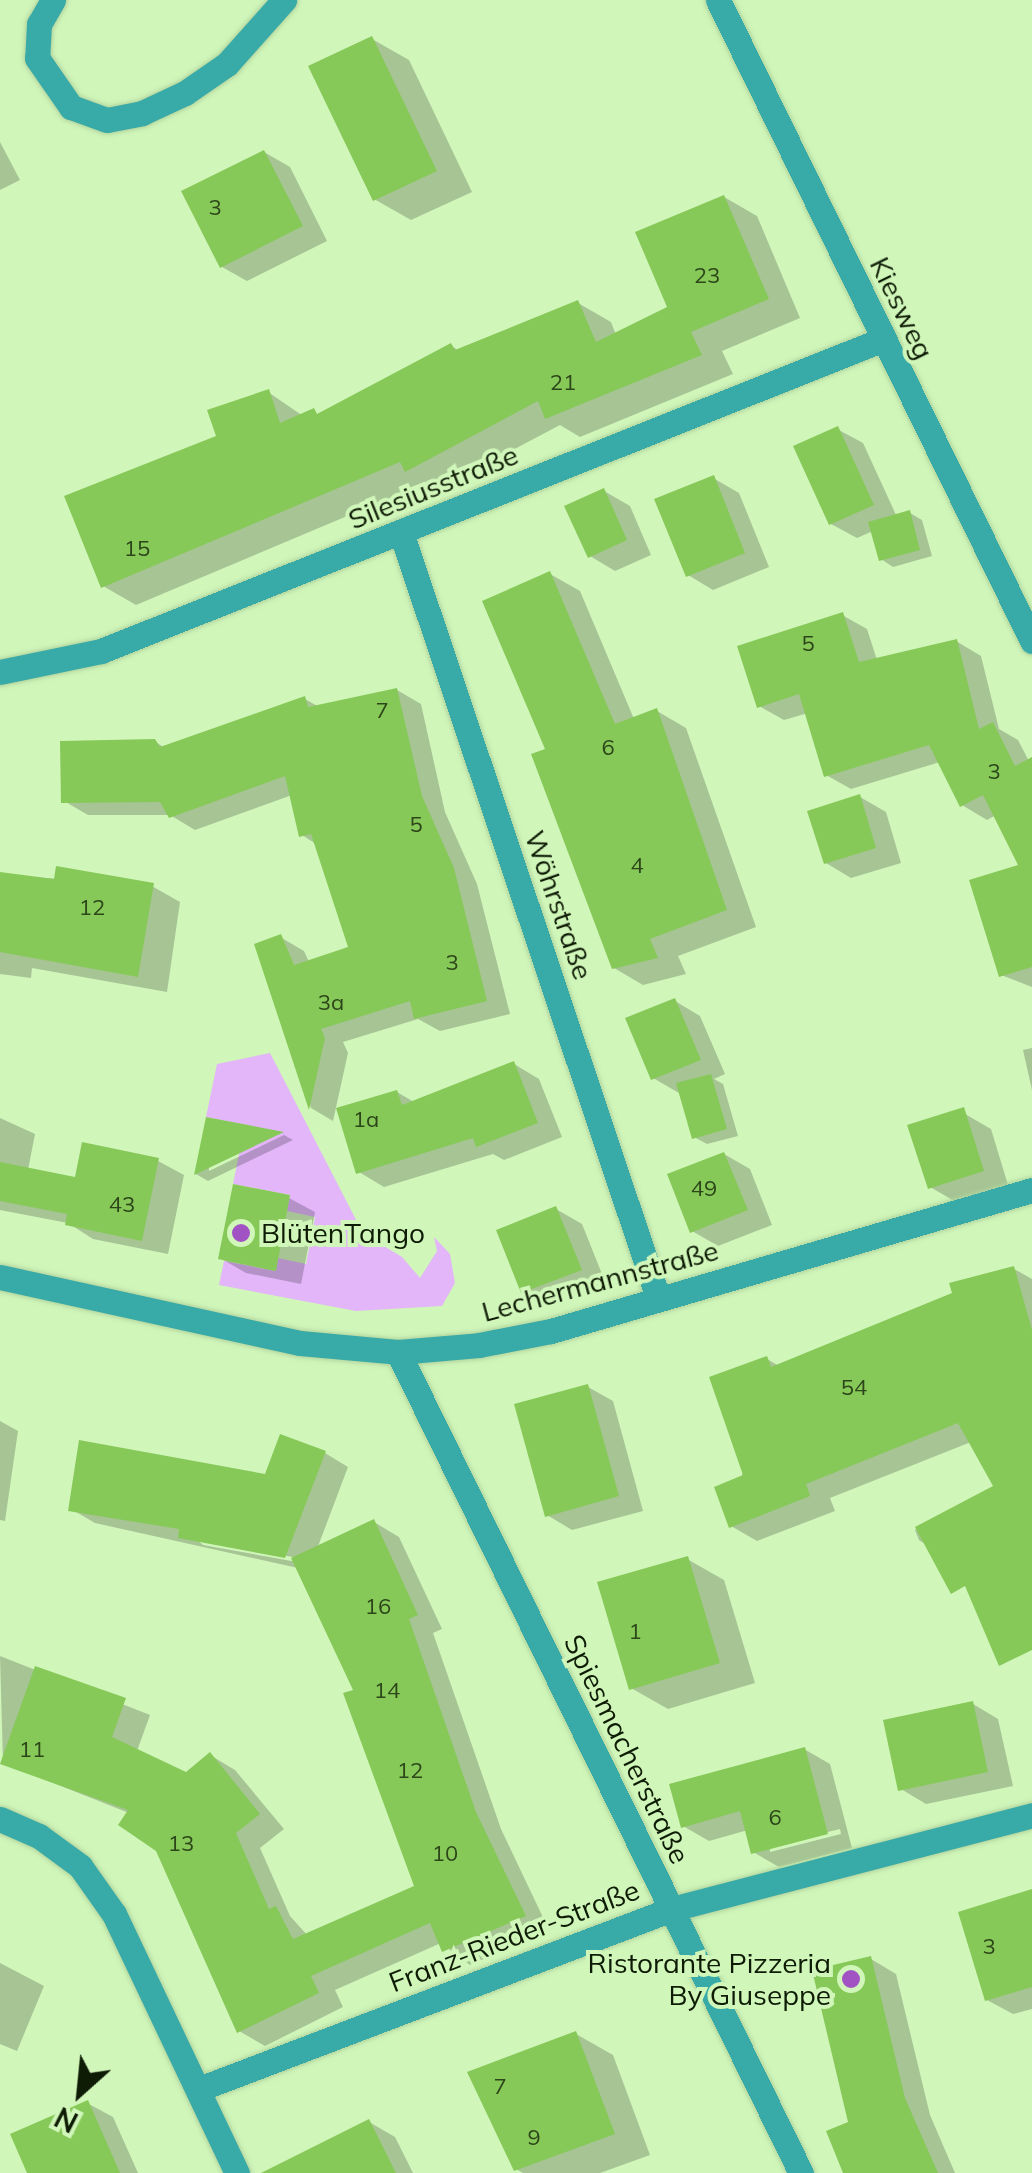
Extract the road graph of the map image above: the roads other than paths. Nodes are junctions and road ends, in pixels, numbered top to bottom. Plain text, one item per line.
1 (53, 0) edge
2 (284, 0) edge
3 (718, 0) edge
4 (884, 338) junction
5 (400, 532) junction
6 (1032, 642) edge
7 (0, 672) edge
8 (1032, 1190) edge
9 (0, 1278) edge
10 (658, 1298) junction
11 (398, 1352) junction
12 (1032, 1816) edge
13 (0, 1819) edge
14 (672, 1909) junction
15 (198, 2089) junction
16 (238, 2173) edge
17 (801, 2173) edge

1 - 2 street
3 - 4 street, Kiesweg
4 - 5 street, Silesiusstraße
4 - 6 street, Kiesweg
5 - 7 street, Silesiusstraße
5 - 10 street, Wöhrstraße
8 - 10 street, Lechermannstraße
9 - 11 street, Lechermannstraße
10 - 11 street, Lechermannstraße
11 - 14 street, Spiesmacherstraße
12 - 14 street, Franz-Rieder-Straße
13 - 15 street
14 - 15 street, Franz-Rieder-Straße
14 - 17 street, Spiesmacherstraße
15 - 16 street

